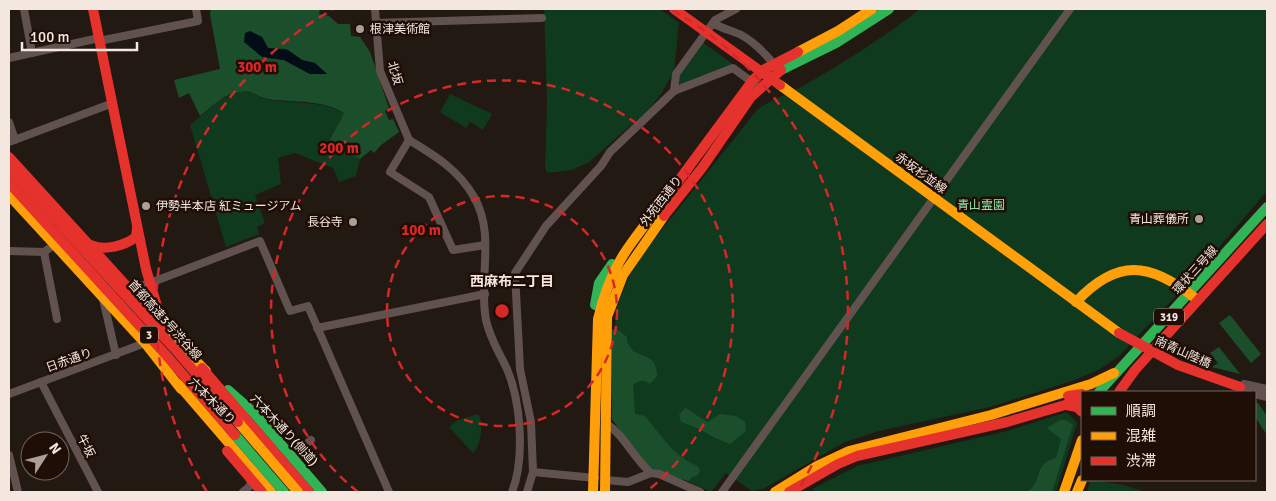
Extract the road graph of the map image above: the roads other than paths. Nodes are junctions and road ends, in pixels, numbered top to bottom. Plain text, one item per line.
1 (24, 9) edge
2 (93, 9) edge
3 (196, 9) edge
4 (375, 9) edge
5 (674, 9) edge
6 (736, 9) edge
7 (872, 9) edge
8 (889, 9) edge
9 (1070, 9) edge
10 (542, 18) dead end
11 (713, 22) junction
12 (375, 24) junction
13 (99, 40) junction
14 (32, 53) junction
15 (9, 58) edge
16 (776, 68) junction
17 (755, 85) junction
18 (674, 91) junction
19 (113, 103) junction
20 (9, 122) edge
21 (409, 140) junction
22 (12, 141) edge
23 (9, 157) edge
24 (9, 168) edge
25 (9, 175) edge
26 (9, 183) edge
27 (9, 195) edge
28 (934, 198) junction
29 (133, 202) junction
30 (1267, 207) edge
31 (1267, 224) edge
32 (84, 239) junction
33 (54, 244) junction
34 (485, 245) junction
35 (9, 251) edge
36 (44, 252) junction
37 (150, 283) junction
38 (126, 284) junction
39 (485, 294) junction
40 (1190, 294) junction
41 (102, 297) junction
42 (1076, 302) junction
43 (1199, 302) junction
44 (57, 319) dead end
45 (163, 326) junction
46 (317, 328) junction
47 (1119, 333) joint
48 (154, 334) junction
49 (1161, 341) junction
50 (141, 345) junction
51 (116, 355) junction
52 (202, 368) junction
53 (1118, 369) junction
54 (41, 382) junction
55 (178, 384) junction
56 (9, 385) edge
57 (1267, 389) edge
58 (1244, 390) edge
59 (1101, 391) edge
60 (1101, 391) edge
61 (1119, 391) edge
62 (10, 394) edge
63 (1081, 394) edge
64 (1067, 400) junction
65 (1081, 400) edge
66 (1008, 411) junction
67 (1081, 411) edge
68 (244, 421) junction
69 (607, 424) junction
70 (311, 440) dead end
71 (1081, 443) edge
72 (9, 455) edge
73 (292, 457) junction
74 (533, 472) junction
75 (651, 473) junction
76 (595, 478) junction
77 (251, 480) junction
78 (606, 480) junction
79 (1083, 481) edge
80 (18, 492) edge
81 (98, 492) edge
82 (243, 492) edge
83 (262, 492) edge
84 (271, 492) edge
85 (278, 492) edge
86 (284, 492) edge
87 (299, 492) edge
88 (309, 492) edge
89 (322, 492) edge
90 (389, 492) edge
91 (512, 492) edge
92 (527, 492) edge
93 (593, 492) edge
94 (605, 492) edge
95 (700, 492) edge
96 (722, 492) edge
97 (775, 492) edge
98 (789, 492) edge
99 (1064, 492) edge
100 (1077, 492) edge

1 - 14 street
2 - 13 main road
3 - 13 street
4 - 12 street, 北坂
5 - 28 main road, 赤坂杉並線, bridge
6 - 11 street
7 - 16 main road, 外苑西通り
8 - 16 main road, 外苑西通り
9 - 28 street
10 - 12 street
11 - 16 street
11 - 18 street
12 - 21 street, 北坂
13 - 14 street
13 - 19 main road
14 - 15 street
16 - 17 main road, 外苑西通り
17 - 18 street
17 - 69 main road, 外苑西通り
17 - 76 main road, 外苑西通り
18 - 74 street
19 - 22 street
19 - 29 main road
20 - 22 street
21 - 34 street
21 - 34 street
23 - 32 main road
24 - 87 main road, 首都高速3号渋谷線 / 3, bridge
25 - 48 main road
26 - 86 main road, 首都高速3号渋谷線 / 3, bridge
27 - 33 main road
28 - 42 main road, 赤坂杉並線
28 - 96 street
29 - 32 main road
29 - 37 main road
30 - 40 main road, 環状三号線 / 319
31 - 43 main road, 環状三号線 / 319
32 - 38 main road
33 - 36 street
33 - 41 main road
34 - 39 street
35 - 36 street
36 - 44 street
37 - 38 street
37 - 45 main road
37 - 46 street
38 - 45 main road
39 - 46 street
39 - 91 street
40 - 42 main road
40 - 43 main road
40 - 53 main road, 環状三号線 / 319
41 - 50 main road
41 - 51 street
42 - 47 main road, 赤坂杉並線
43 - 49 main road, 環状三号線 / 319
45 - 48 main road
45 - 52 main road
46 - 90 street
47 - 58 main road, 南青山陸橋, bridge
48 - 50 main road
48 - 68 main road
49 - 60 main road
49 - 61 main road, 環状三号線 / 319
50 - 51 street, 日赤通り
50 - 55 main road
51 - 54 street, 日赤通り
52 - 68 main road
52 - 73 main road, 六本木通り(側道)
53 - 59 main road, 環状三号線 / 319
53 - 66 main road
54 - 62 street, 日赤通り
54 - 81 street, 牛坂
55 - 77 main road, 六本木通り
55 - 84 main road
55 - 85 main road, 六本木通り
56 - 62 street
57 - 58 street
63 - 64 main road
64 - 65 main road
64 - 66 main road
64 - 67 main road
64 - 98 main road
66 - 97 main road
68 - 87 main road
68 - 88 main road
69 - 75 street
69 - 78 main road, 外苑西通り
70 - 73 street
71 - 99 main road
72 - 80 street
73 - 89 main road, 六本木通り(側道)
74 - 76 street
74 - 92 street
75 - 78 street
75 - 95 street
76 - 93 main road
77 - 82 street
77 - 83 main road, 六本木通り
78 - 94 main road, 外苑西通り
79 - 100 main road

